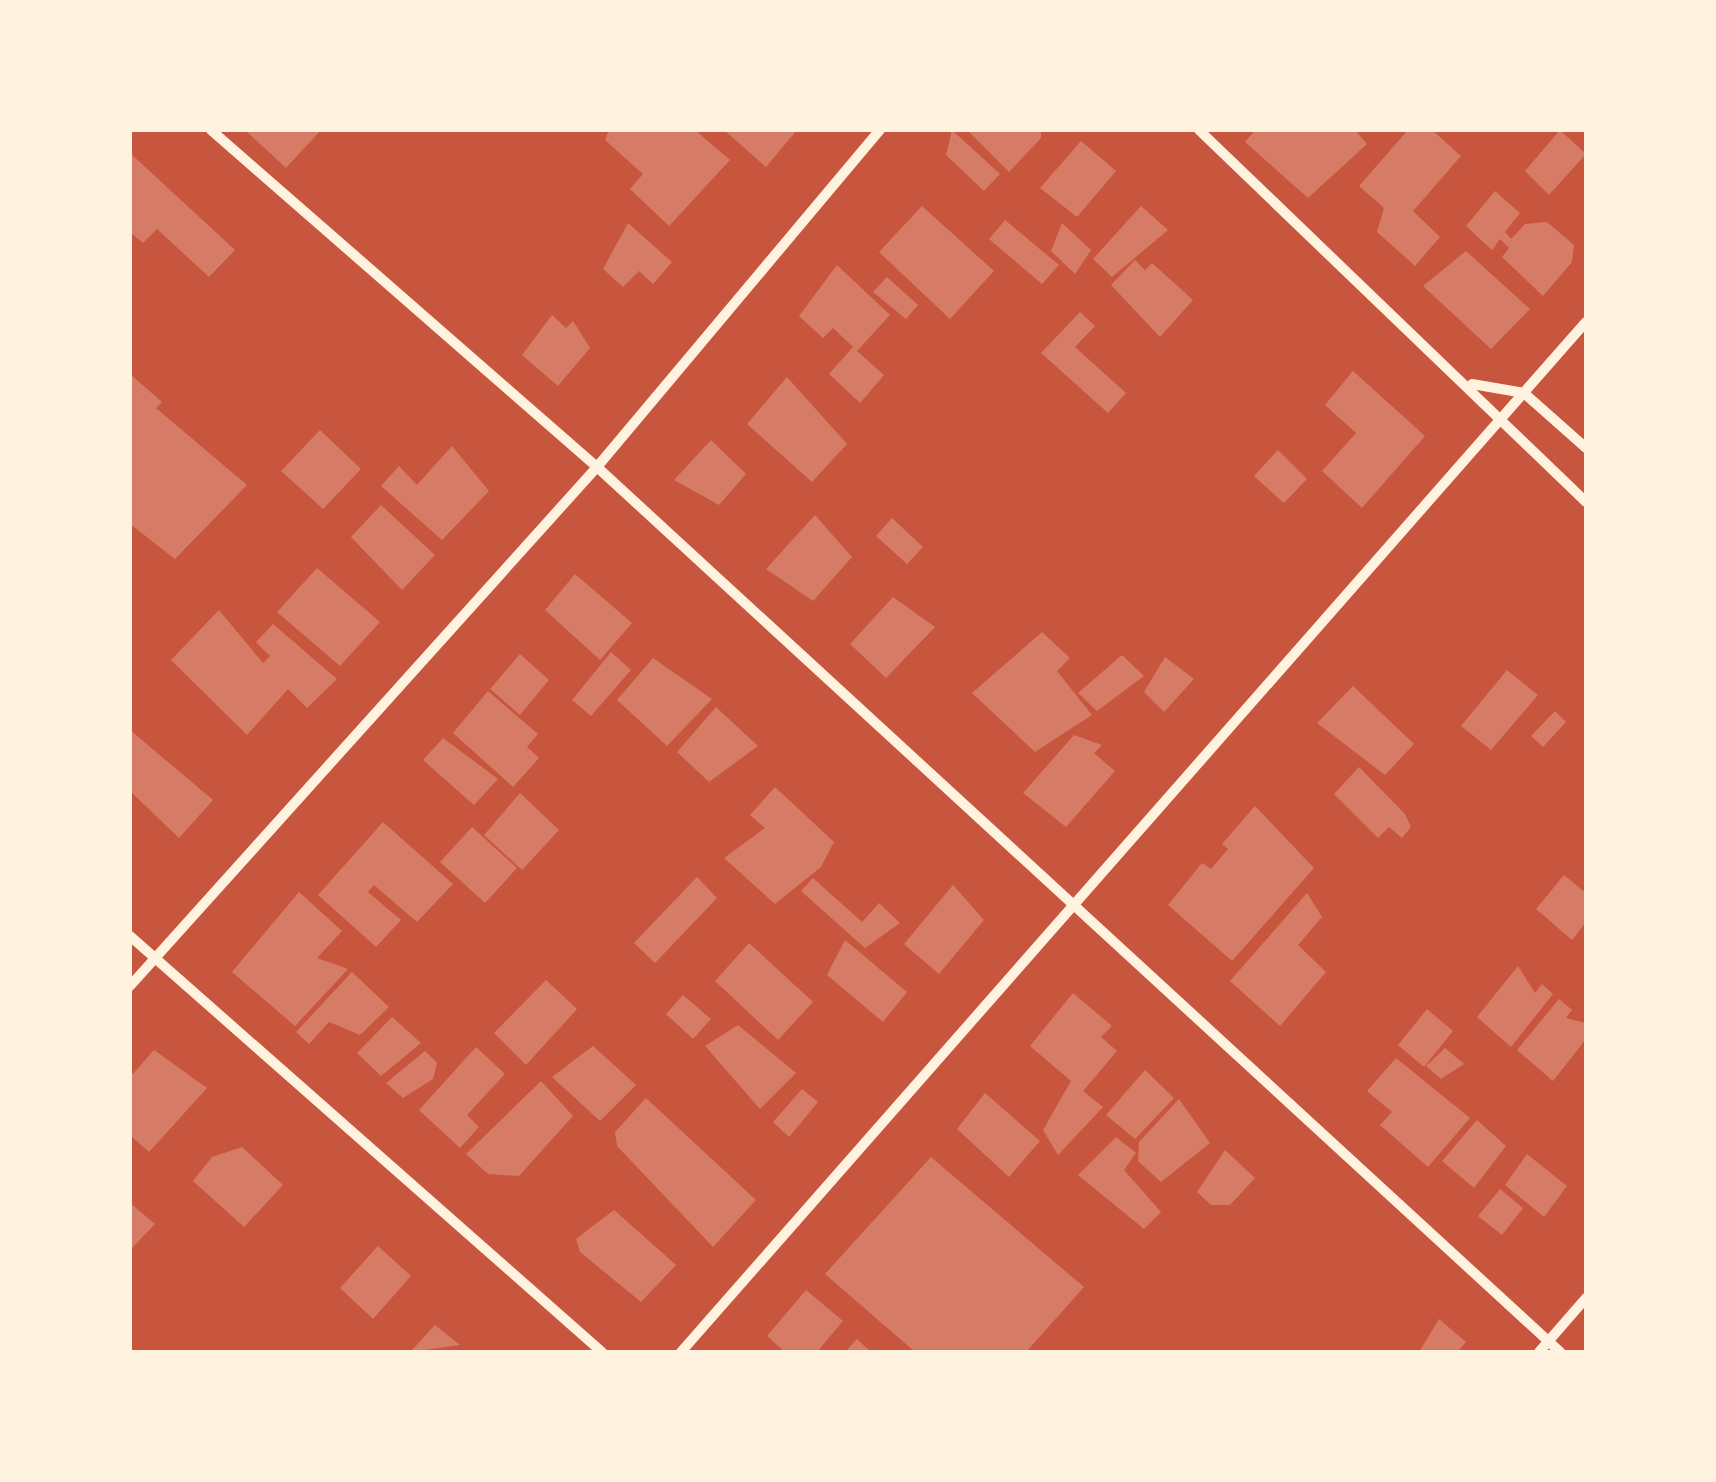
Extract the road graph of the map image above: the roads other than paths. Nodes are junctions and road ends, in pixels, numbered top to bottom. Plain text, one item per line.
1 (211, 130) edge
2 (880, 130) edge
3 (1198, 130) edge
4 (1586, 322) edge
5 (1472, 384) junction
6 (1524, 393) junction
7 (1497, 424) junction
8 (1586, 448) edge
9 (596, 467) junction
10 (1586, 502) edge
11 (1076, 904) junction
12 (130, 936) edge
13 (155, 960) junction
14 (130, 986) edge
15 (1586, 1298) edge
16 (1548, 1341) junction
17 (602, 1352) edge
18 (682, 1352) edge
19 (1538, 1352) edge
20 (1560, 1352) edge

1 - 9 street
2 - 9 street
3 - 5 street
4 - 6 street
5 - 6 street
5 - 7 street
6 - 7 street
6 - 8 street
7 - 10 street
7 - 11 street
9 - 11 street
9 - 13 street
11 - 16 street
11 - 18 street
12 - 13 street
13 - 14 street
13 - 17 street
15 - 16 street
16 - 19 street
16 - 20 street

